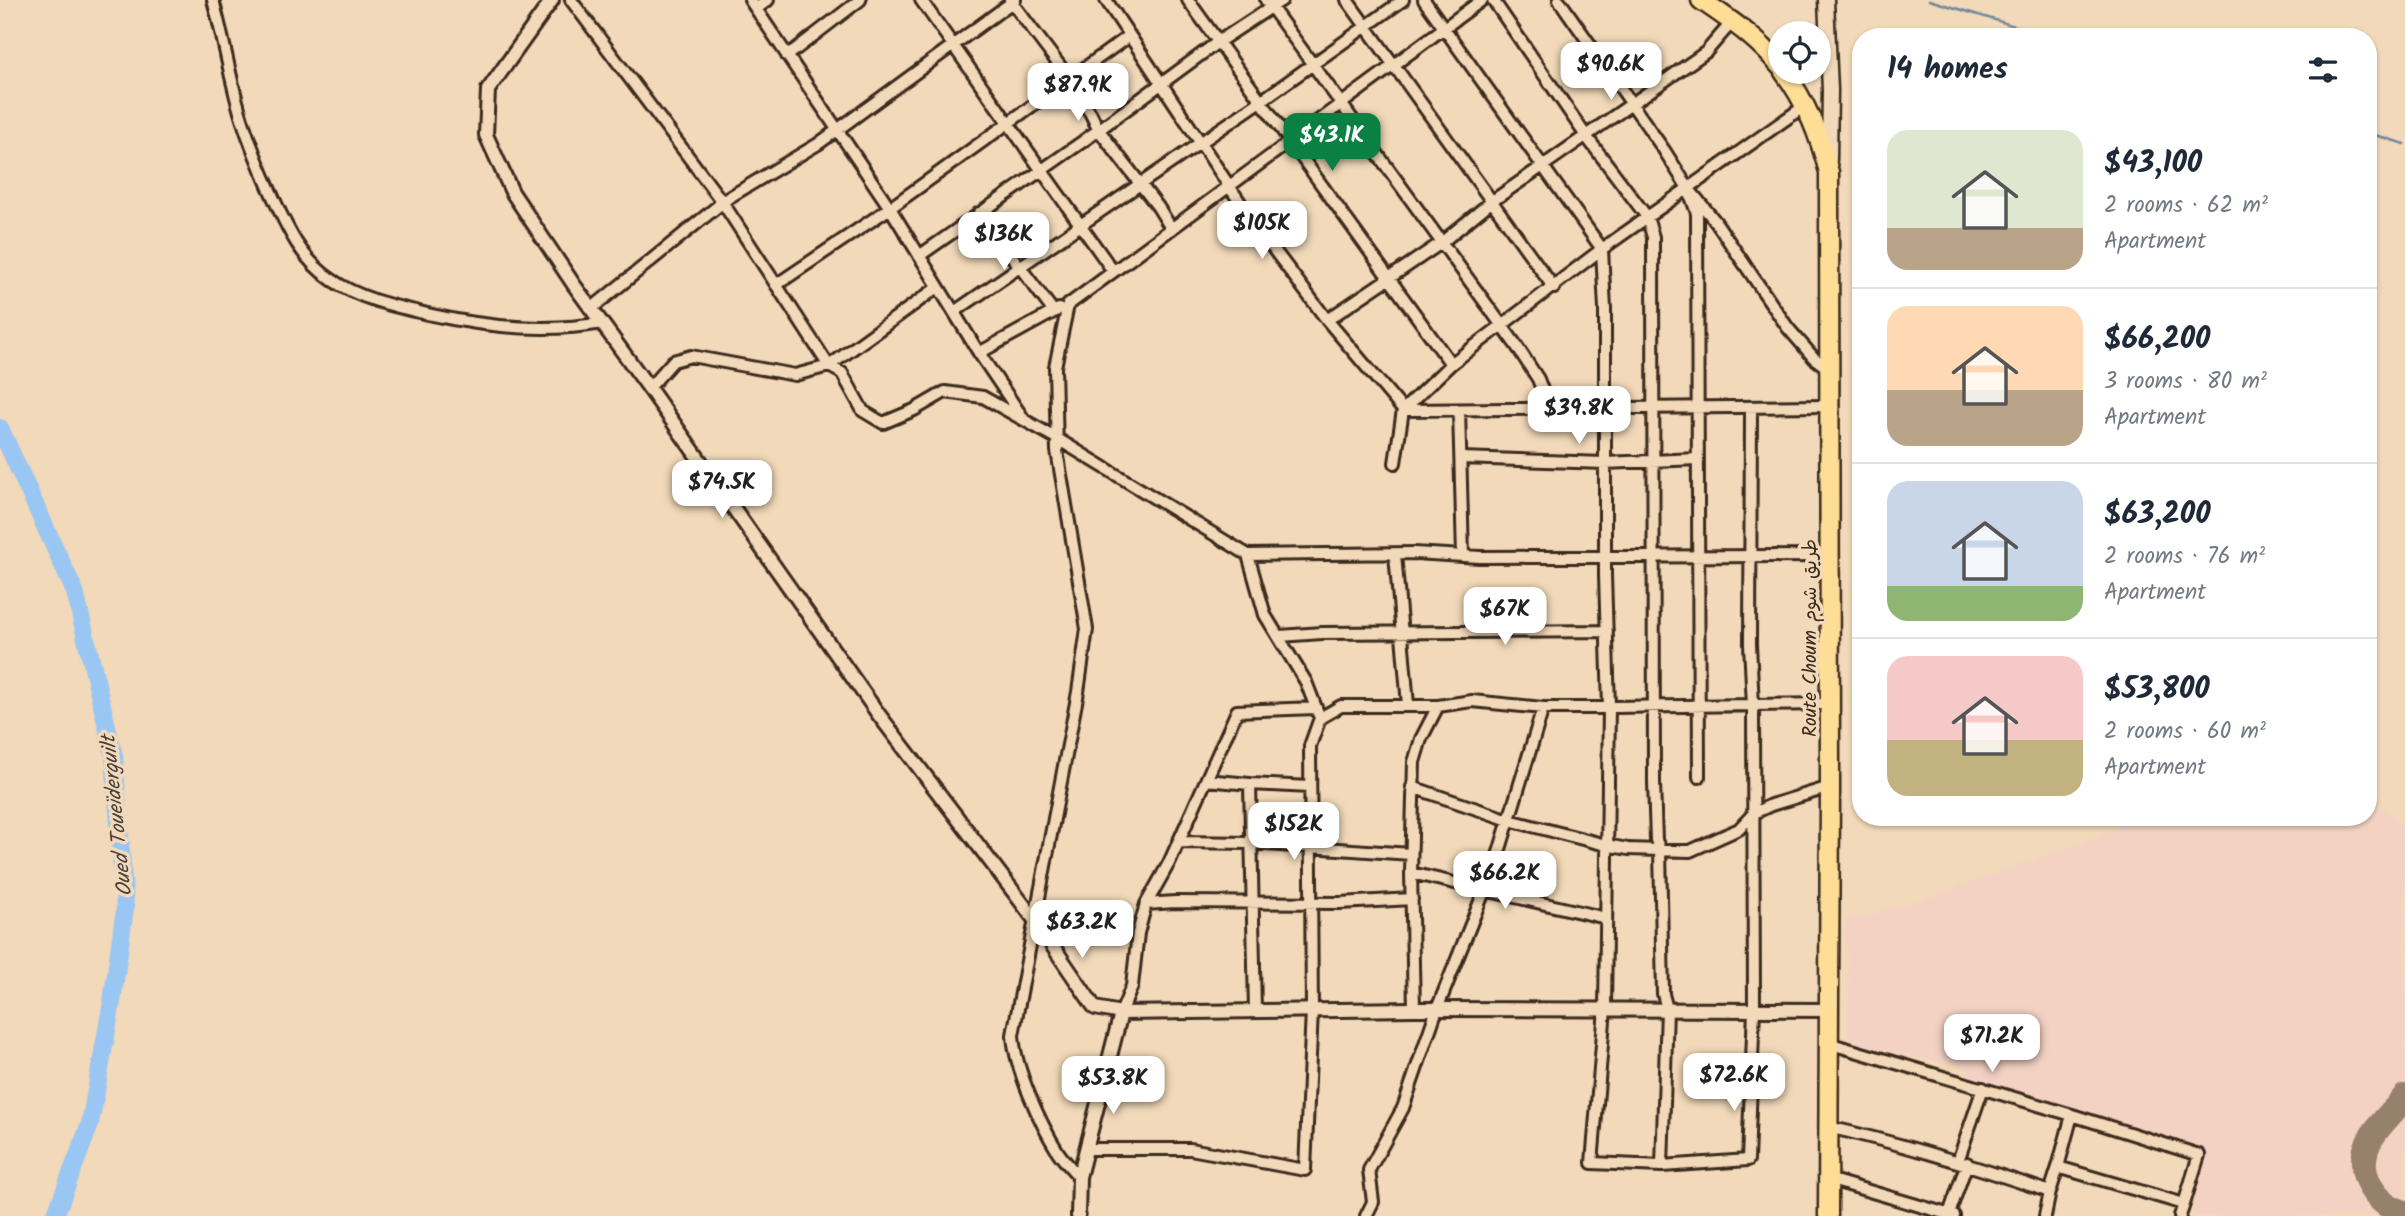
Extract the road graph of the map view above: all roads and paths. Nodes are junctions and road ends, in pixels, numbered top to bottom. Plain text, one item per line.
1 (212, 0) edge
2 (552, 0) edge
3 (571, 0) edge
4 (768, 0) edge
5 (921, 0) edge
6 (1105, 0) edge
7 (1188, 0) edge
8 (1282, 0) edge
9 (1347, 0) edge
10 (1403, 0) edge
11 (1424, 0) edge
12 (1482, 0) edge
13 (1493, 0) edge
14 (1559, 0) edge
15 (1701, 0) edge
16 (1826, 0) edge
17 (856, 1) edge
18 (1012, 1) edge
19 (753, 4) edge
20 (1269, 4) edge
21 (1732, 22) junction
22 (1366, 27) junction
23 (1445, 27) junction
24 (1129, 36) junction
25 (1218, 41) junction
26 (953, 45) junction
27 (1768, 52) edge
28 (787, 56) junction
29 (1313, 64) junction
30 (1394, 65) junction
31 (1069, 79) junction
32 (1160, 82) junction
33 (1792, 84) edge
34 (1261, 101) junction
35 (1342, 103) junction
36 (1632, 104) junction
37 (1806, 105) junction
38 (1008, 123) junction
39 (1098, 129) junction
40 (838, 130) junction
41 (1586, 136) junction
42 (1290, 141) junction
43 (1200, 142) junction
44 (1543, 166) junction
45 (1042, 169) junction
46 (1829, 172) junction
47 (1139, 184) junction
48 (1229, 186) junction
49 (1688, 188) junction
50 (1491, 202) junction
51 (723, 203) junction
52 (890, 208) junction
53 (979, 213) junction
54 (1647, 217) junction
55 (1081, 224) junction
56 (1171, 228) junction
57 (1441, 243) junction
58 (1602, 249) junction
59 (919, 256) junction
60 (1019, 267) junction
61 (1113, 271) junction
62 (1388, 279) junction
63 (776, 285) junction
64 (938, 286) junction
65 (1554, 288) junction
66 (1068, 304) junction
67 (591, 309) junction
68 (954, 312) junction
69 (1054, 312) junction
70 (1327, 320) junction
71 (601, 323) junction
72 (1502, 327) junction
73 (979, 353) junction
74 (1451, 364) junction
75 (829, 366) junction
76 (1829, 369) junction
77 (649, 388) junction
78 (1830, 406) junction
79 (1605, 407) junction
80 (1653, 407) junction
81 (1696, 407) junction
82 (1751, 407) junction
83 (1549, 408) junction
84 (1404, 410) junction
85 (1459, 410) junction
86 (1024, 420) junction
87 (1056, 438) junction
88 (1461, 458) junction
89 (1697, 459) junction
90 (1653, 460) junction
91 (1395, 463) dead end
92 (1605, 463) junction
93 (1395, 554) junction
94 (1248, 555) junction
95 (1654, 555) junction
96 (1698, 555) junction
97 (1463, 556) junction
98 (1605, 556) junction
99 (1751, 556) junction
100 (1829, 556) junction
101 (1607, 631) junction
102 (1403, 632) junction
103 (1280, 636) junction
104 (1829, 704) junction
105 (1408, 705) junction
106 (1438, 706) junction
107 (1700, 706) junction
108 (1754, 706) junction
109 (1609, 707) junction
110 (1654, 707) junction
111 (1544, 708) junction
112 (1318, 713) junction
113 (1699, 777) dead end
114 (1206, 780) junction
115 (1250, 784) junction
116 (1310, 787) junction
117 (1412, 787) junction
118 (1830, 787) junction
119 (1754, 813) junction
120 (1509, 820) junction
121 (1178, 842) junction
122 (1250, 843) junction
123 (1606, 845) junction
124 (1311, 848) junction
125 (1660, 850) junction
126 (1411, 854) junction
127 (1411, 873) junction
128 (1485, 890) junction
129 (1412, 899) junction
130 (1252, 903) junction
131 (1312, 903) junction
132 (1146, 904) junction
133 (1606, 918) junction
134 (1035, 920) junction
135 (1414, 1009) junction
136 (1437, 1009) junction
137 (1605, 1009) junction
138 (1667, 1009) junction
139 (1754, 1009) junction
140 (1255, 1010) junction
141 (1312, 1010) junction
142 (1829, 1010) junction
143 (1121, 1013) junction
144 (1828, 1043) junction
145 (1983, 1088) junction
146 (2072, 1115) junction
147 (1828, 1127) junction
148 (1087, 1149) junction
149 (1962, 1162) junction
150 (1662, 1166) junction
151 (2059, 1167) junction
152 (1079, 1177) junction
153 (1828, 1179) junction
154 (2050, 1192) junction
155 (2184, 1204) junction
156 (1952, 1215) edge
157 (1078, 1216) edge
158 (1366, 1216) edge
159 (1828, 1216) edge
160 (2045, 1216) edge
161 (2180, 1216) edge

1 - 71 street
2 - 67 street
3 - 51 street
4 - 19 street
5 - 26 street
6 - 24 street
7 - 25 street
8 - 20 street
9 - 22 street
10 - 22 street
11 - 23 street
12 - 23 street
13 - 41 street
14 - 36 street
15 - 21 highway
16 - 46 main road
17 - 28 street
18 - 26 street
18 - 31 street
19 - 28 street
20 - 25 street
20 - 29 street
21 - 27 highway
21 - 36 street
22 - 29 street
22 - 30 street
23 - 30 street
23 - 44 street
24 - 31 street
24 - 32 street
25 - 32 street
25 - 34 street
26 - 38 street
26 - 40 street
28 - 40 street
29 - 34 street
29 - 35 street
30 - 35 street
30 - 50 street
31 - 38 street
31 - 39 street
32 - 39 street
32 - 43 street
33 - 37 highway, Route Choum طريق شوم
34 - 42 street
34 - 43 street
35 - 42 street
35 - 57 street
36 - 41 street
36 - 49 street
37 - 46 highway, Route Choum طريق شوم
37 - 49 street
38 - 45 street
38 - 52 street
39 - 45 street
39 - 47 street
40 - 51 street
40 - 52 street
41 - 44 street
41 - 54 street
42 - 48 street
42 - 62 street
43 - 47 street
43 - 48 street
44 - 50 street
44 - 58 street
45 - 53 street
45 - 55 street
46 - 76 highway, Route Choum طريق شوم
47 - 55 street
47 - 56 street
48 - 56 street
48 - 70 street
49 - 54 street
49 - 76 street
49 - 81 street
50 - 57 street
50 - 65 street
51 - 63 street
51 - 67 street
52 - 59 street
52 - 63 street
53 - 59 street
53 - 60 street
54 - 58 street
54 - 80 street
55 - 60 street
55 - 61 street
56 - 61 street
57 - 62 street
57 - 72 street
58 - 65 street
58 - 79 street
59 - 64 street
60 - 68 street
60 - 69 street
61 - 66 street
62 - 70 street
62 - 74 street
63 - 75 street
64 - 68 street
64 - 75 street
65 - 72 street
66 - 69 street
66 - 87 street
67 - 71 street
68 - 73 street
69 - 73 street
70 - 84 street
71 - 77 street
72 - 74 street
72 - 83 street
73 - 86 street
74 - 84 street
75 - 77 street
75 - 86 street
76 - 78 highway, Route Choum طريق شوم
77 - 134 street
78 - 82 street
78 - 100 highway, Route Choum طريق شوم
79 - 80 street
79 - 83 street
79 - 92 street
80 - 81 street
80 - 90 street
81 - 82 street
81 - 89 street
82 - 99 street
83 - 85 street
84 - 85 street
84 - 91 street
85 - 88 street
86 - 87 street
87 - 94 street
87 - 134 street
88 - 92 street
88 - 97 street
89 - 90 street
89 - 96 street
90 - 92 street
90 - 95 street
92 - 98 street
93 - 94 street
93 - 97 street
93 - 102 street
94 - 103 street
95 - 96 street
95 - 98 street
95 - 110 street
96 - 99 street
96 - 107 street
97 - 98 street
98 - 101 street
99 - 100 street
99 - 108 street
100 - 104 highway, Route Choum طريق شوم
101 - 102 street
101 - 109 street
102 - 103 street
102 - 105 street
103 - 112 street
104 - 108 street
104 - 118 highway, Route Choum طريق شوم
105 - 106 street
105 - 112 street
106 - 111 street
106 - 117 street
107 - 108 street
107 - 110 street
107 - 113 street
108 - 119 street
109 - 110 street
109 - 111 street
109 - 123 street
110 - 125 street
111 - 120 street
112 - 114 street
112 - 116 street
114 - 115 street
114 - 121 street
115 - 116 street
115 - 122 street
116 - 124 street
117 - 120 street
117 - 126 street
118 - 119 street
118 - 142 highway, Route Choum طريق شوم
119 - 125 street
119 - 139 street
120 - 123 street
120 - 128 street
121 - 122 street
121 - 132 street
122 - 124 street
122 - 130 street
123 - 125 street
123 - 133 street
124 - 126 street
124 - 131 street
125 - 138 street
126 - 127 street
127 - 128 street
127 - 129 street
128 - 133 street
128 - 136 street
129 - 131 street
129 - 135 street
130 - 131 street
130 - 132 street
130 - 140 street
131 - 141 street
132 - 143 street
133 - 137 street
134 - 143 street
134 - 152 street
135 - 136 street
135 - 141 street
136 - 137 street
136 - 158 street
137 - 138 street
137 - 150 street
138 - 139 street
138 - 150 street
139 - 142 street
139 - 150 street
140 - 141 street
140 - 143 street
141 - 148 street
142 - 144 highway, Route Choum طريق شوم
143 - 148 street
144 - 145 street
144 - 147 highway, Route Choum طريق شوم
145 - 146 street
145 - 149 street
146 - 151 street
146 - 155 street
147 - 149 street
147 - 153 highway, Route Choum طريق شوم
148 - 152 street
149 - 154 street
149 - 156 street
151 - 154 street
151 - 155 street
152 - 157 street
153 - 156 street
153 - 159 highway, Route Choum طريق شوم
154 - 160 street
155 - 161 street

